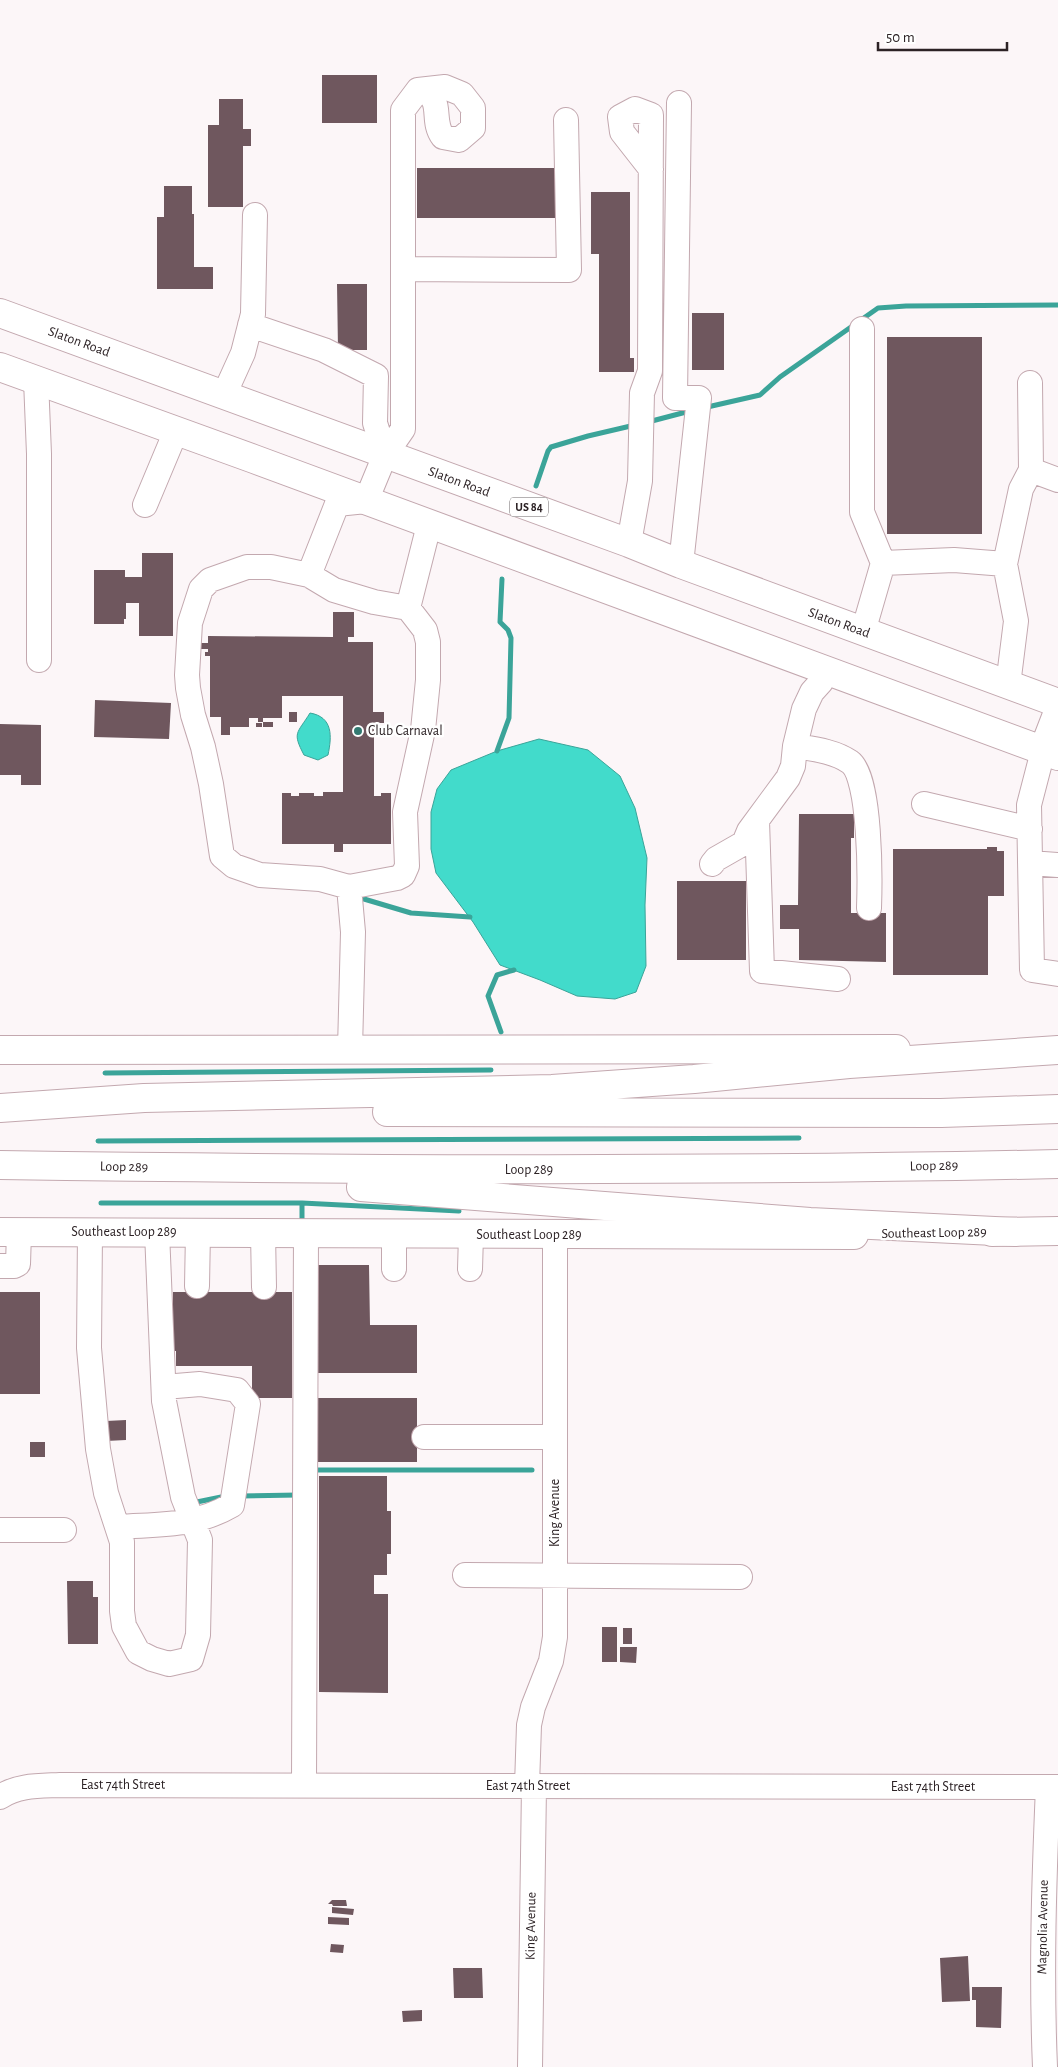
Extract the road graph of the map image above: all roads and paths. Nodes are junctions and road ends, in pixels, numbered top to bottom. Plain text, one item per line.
1 (422, 90) dead end
2 (679, 103) dead end
3 (566, 120) dead end
4 (651, 169) dead end
5 (255, 215) dead end
6 (403, 269) junction
7 (0, 313) edge
8 (250, 325) junction
9 (862, 329) dead end
10 (0, 367) edge
11 (36, 380) junction
12 (1030, 383) dead end
13 (224, 396) junction
14 (176, 431) junction
15 (386, 455) junction
16 (1031, 470) junction
17 (1058, 480) edge
18 (366, 501) junction
19 (145, 505) dead end
20 (429, 525) junction
21 (629, 543) junction
22 (883, 563) junction
23 (680, 564) junction
24 (1005, 564) junction
25 (308, 575) junction
26 (408, 608) junction
27 (863, 632) junction
28 (39, 660) dead end
29 (825, 671) junction
30 (1008, 685) junction
31 (1058, 703) edge
32 (1058, 712) edge
33 (795, 746) junction
34 (1051, 753) edge
35 (924, 804) dead end
36 (758, 821) junction
37 (1030, 829) junction
38 (1030, 863) junction
39 (712, 864) dead end
40 (1058, 865) edge
41 (349, 887) junction
42 (869, 908) dead end
43 (1058, 974) edge
44 (838, 979) dead end
45 (0, 1050) edge
46 (350, 1050) junction
47 (1058, 1050) edge
48 (1058, 1109) edge
49 (0, 1110) edge
50 (1058, 1164) edge
51 (0, 1165) edge
52 (0, 1173) edge
53 (1058, 1231) edge
54 (10, 1232) edge
55 (90, 1232) junction
56 (157, 1232) junction
57 (198, 1232) junction
58 (1014, 1232) junction
59 (263, 1233) junction
60 (306, 1233) junction
61 (394, 1234) junction
62 (471, 1235) junction
63 (555, 1235) junction
64 (0, 1266) edge
65 (394, 1269) dead end
66 (470, 1269) dead end
67 (197, 1286) dead end
68 (264, 1287) dead end
69 (164, 1387) junction
70 (424, 1437) dead end
71 (555, 1437) junction
72 (194, 1522) junction
73 (118, 1527) junction
74 (0, 1530) edge
75 (64, 1530) dead end
76 (465, 1575) dead end
77 (555, 1576) junction
78 (740, 1577) dead end
79 (304, 1785) junction
80 (530, 1786) junction
81 (1053, 1787) edge
82 (0, 1797) edge
83 (530, 2067) edge
84 (1045, 2067) edge

1 - 6 street
2 - 23 street
3 - 6 street
4 - 21 street
5 - 8 street
6 - 15 street
7 - 13 main road, Slaton Road / US 84
8 - 13 street
8 - 15 street
9 - 22 street
10 - 11 main road
11 - 14 main road
11 - 28 street
12 - 16 street
13 - 15 main road, Slaton Road / US 84
14 - 18 main road
14 - 19 street
15 - 18 street
15 - 21 main road, Slaton Road / US 84
16 - 17 street
16 - 24 street
18 - 20 main road
18 - 25 street
20 - 26 street
20 - 29 main road
21 - 23 main road, Slaton Road / US 84
22 - 24 street
22 - 27 street
23 - 27 main road, Slaton Road / US 84
24 - 30 street
25 - 26 street
25 - 41 street
26 - 41 street
27 - 30 main road, Slaton Road / US 84
29 - 33 street
29 - 34 main road
30 - 31 main road, Slaton Road / US 84
32 - 34 main road
33 - 36 street
33 - 42 street
34 - 37 street
35 - 37 street
36 - 39 street
36 - 44 street
37 - 38 street
38 - 40 street
38 - 43 street
41 - 46 street
45 - 46 main road
46 - 47 main road
47 - 49 main road
48 - 49 main road
50 - 51 main road, Loop 289
52 - 58 main road
53 - 58 main road, Southeast Loop 289
54 - 55 main road, Southeast Loop 289
54 - 64 street
55 - 56 main road, Southeast Loop 289
55 - 73 street
56 - 57 main road, Southeast Loop 289
56 - 69 street
57 - 59 main road, Southeast Loop 289
57 - 67 street
58 - 63 main road, Southeast Loop 289
59 - 60 main road, Southeast Loop 289
59 - 68 street
60 - 61 main road, Southeast Loop 289
60 - 79 street
61 - 62 main road, Southeast Loop 289
61 - 65 street
62 - 63 main road, Southeast Loop 289
62 - 66 street
63 - 71 street, King Avenue
69 - 72 street
69 - 72 street
70 - 71 street
71 - 77 street, King Avenue
72 - 73 street
72 - 73 street
74 - 75 street
76 - 77 street
77 - 78 street
77 - 80 street, King Avenue
79 - 80 street, East 74th Street
79 - 82 street, East 74th Street
80 - 81 street, East 74th Street
80 - 83 street, King Avenue
81 - 84 street, Magnolia Avenue

